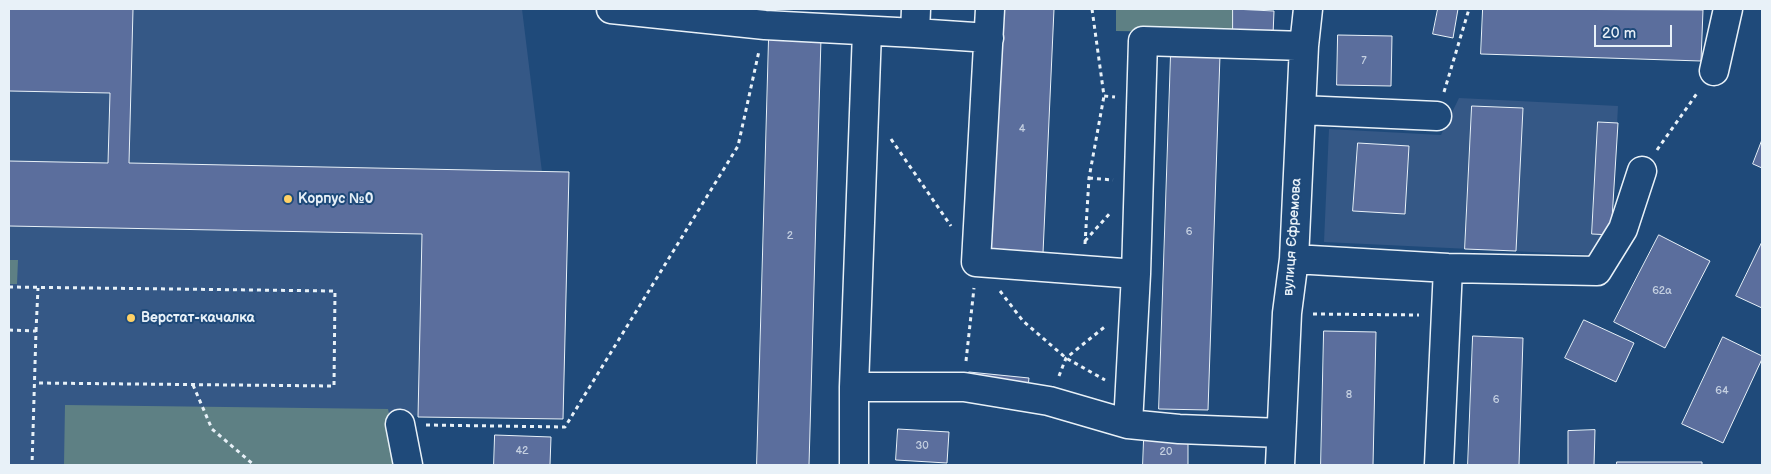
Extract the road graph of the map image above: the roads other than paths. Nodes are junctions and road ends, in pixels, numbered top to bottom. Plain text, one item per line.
1 (611, 9) edge
2 (990, 9) edge
3 (1308, 9) edge
4 (1728, 9) edge
5 (916, 21) edge
6 (867, 32) junction
7 (989, 38) junction
8 (1304, 46) junction
9 (1714, 71) road end
10 (1301, 110) junction
11 (1437, 116) road end
12 (1642, 171) road end
13 (1294, 259) junction
14 (1448, 268) junction
15 (1136, 274) junction
16 (854, 387) junction
17 (400, 424) road end
18 (1128, 424) junction
19 (1281, 434) junction
20 (408, 465) edge
21 (854, 465) edge
22 (1280, 465) edge
23 (1439, 465) edge

1 - 6 street
2 - 7 street
3 - 8 street, вулиця Єфремова
4 - 9 street
5 - 6 street
5 - 7 street
6 - 16 street
7 - 15 street
8 - 10 street, вулиця Єфремова
8 - 15 street
10 - 11 street
10 - 13 street, вулиця Єфремова
12 - 14 street
13 - 14 street
13 - 19 street, вулиця Єфремова
14 - 23 street
15 - 18 street
16 - 18 street
16 - 21 street
17 - 20 street
18 - 19 street
19 - 22 street, вулиця Єфремова

